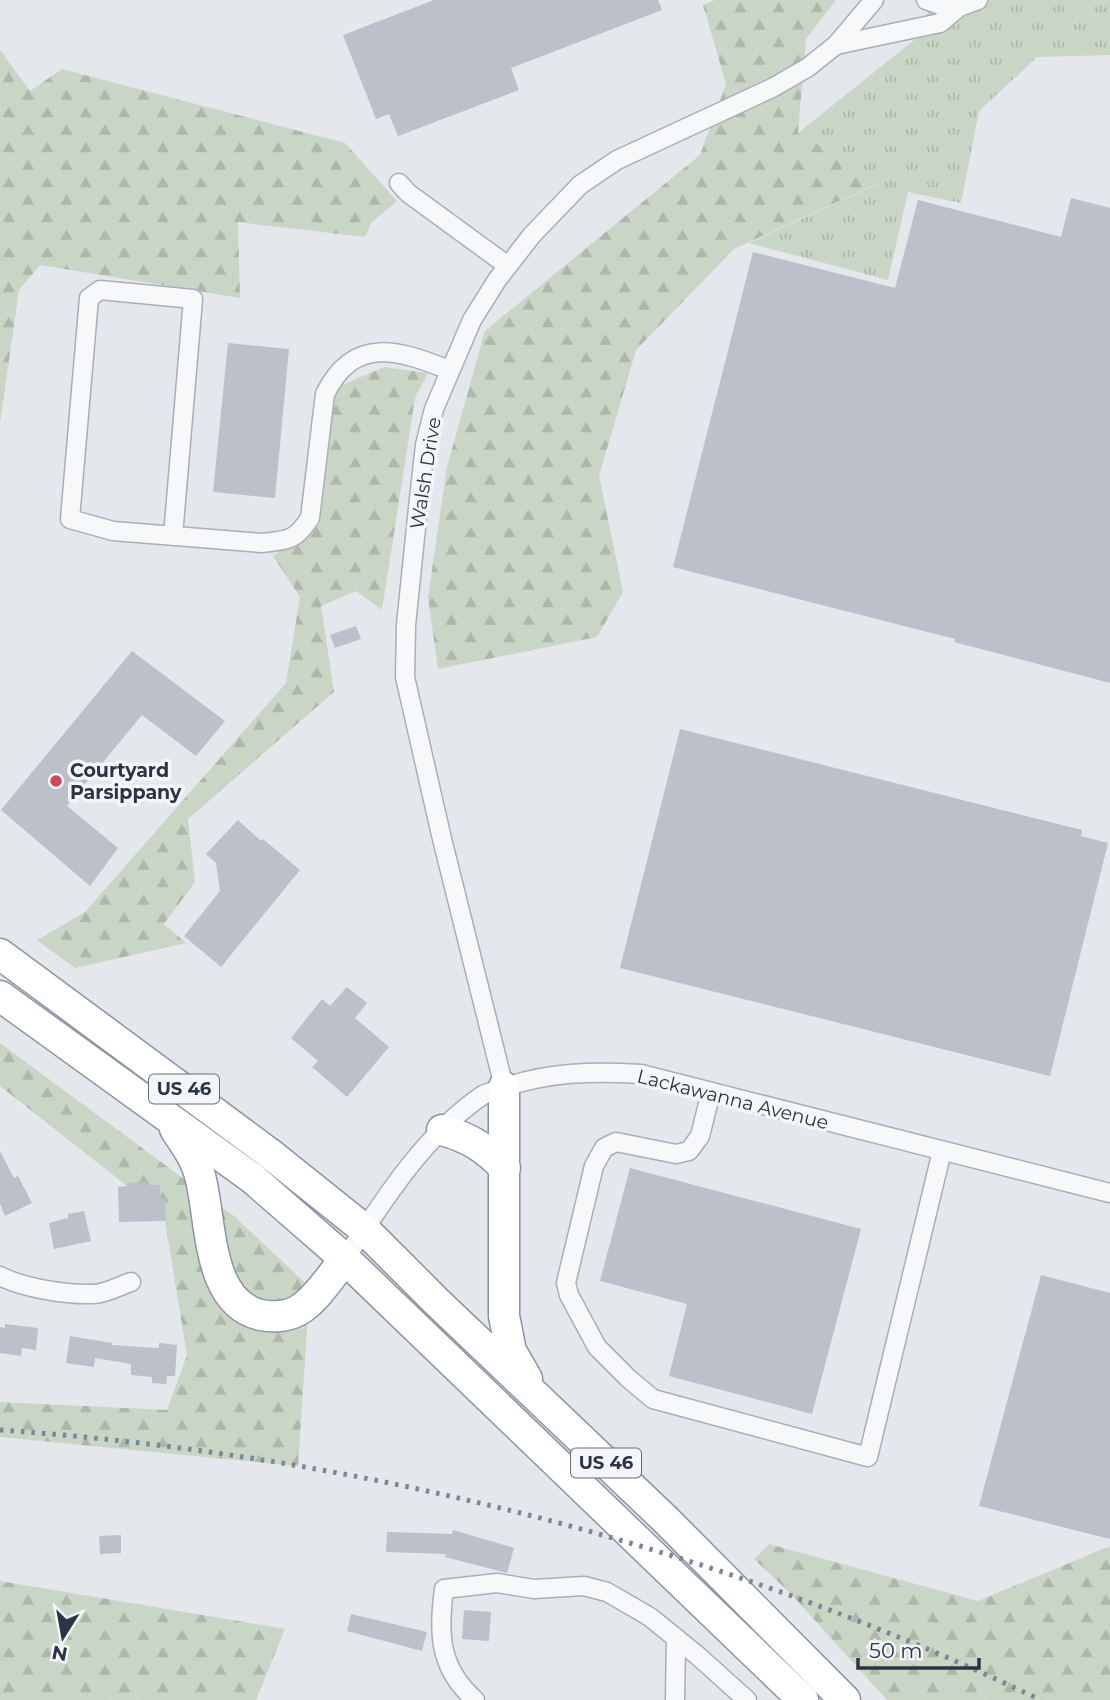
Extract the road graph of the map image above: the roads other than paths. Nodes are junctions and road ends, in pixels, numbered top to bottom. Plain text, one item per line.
1 (874, 0) edge
2 (926, 0) edge
3 (978, 0) edge
4 (958, 8) junction
5 (836, 45) junction
6 (399, 183) dead end
7 (508, 266) junction
8 (449, 370) junction
9 (173, 536) junction
10 (0, 954) edge
11 (0, 996) edge
12 (504, 1087) junction
13 (712, 1092) junction
14 (167, 1117) junction
15 (442, 1130) junction
16 (942, 1151) junction
17 (505, 1168) junction
18 (1110, 1193) edge
19 (364, 1229) junction
20 (345, 1259) junction
21 (0, 1276) edge
22 (131, 1282) dead end
23 (540, 1400) junction
24 (676, 1638) junction
25 (475, 1700) edge
26 (675, 1700) edge
27 (747, 1700) edge
28 (803, 1700) edge
29 (845, 1700) edge

1 - 5 street, Walsh Drive
2 - 4 street
3 - 4 street, Walsh Drive
4 - 5 street, Walsh Drive
5 - 7 street, Walsh Drive
6 - 7 street
7 - 8 street, Walsh Drive
8 - 9 street
8 - 12 street, Walsh Drive
9 - 9 street
10 - 19 highway, US 46
11 - 14 highway, US 46
12 - 13 street, Lackawanna Avenue
12 - 15 street, Lackawanna Avenue
12 - 17 highway
13 - 16 street, Lackawanna Avenue
13 - 16 street
14 - 20 highway, US 46
14 - 20 highway
15 - 17 highway
15 - 19 street, Lackawanna Avenue
16 - 18 street, Lackawanna Avenue
17 - 23 highway
19 - 20 street, Lackawanna Avenue
19 - 23 highway, US 46
20 - 28 highway, US 46
21 - 22 street
23 - 29 highway, US 46
24 - 25 street
24 - 26 street
24 - 27 street

